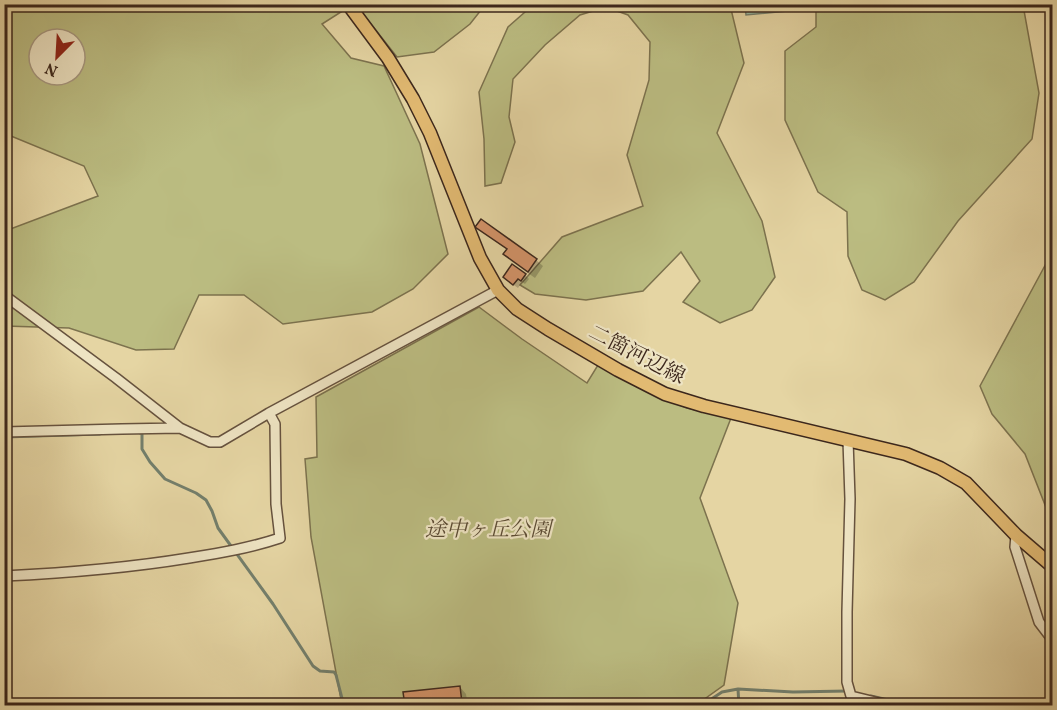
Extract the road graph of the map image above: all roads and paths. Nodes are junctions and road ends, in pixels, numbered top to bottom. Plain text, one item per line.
1 (348, 4) edge
2 (498, 290) junction
3 (4, 295) edge
4 (269, 413) junction
5 (180, 429) junction
6 (4, 432) edge
7 (848, 440) junction
8 (1016, 535) junction
9 (1053, 566) edge
10 (4, 576) edge
11 (1053, 639) edge
12 (892, 705) edge

1 - 2 main road, 二箇河辺線
2 - 4 street
2 - 7 main road, 二箇河辺線
3 - 5 street
4 - 5 street
4 - 10 street
5 - 6 street
7 - 8 main road, 二箇河辺線
7 - 12 street
8 - 9 main road, 二箇河辺線
8 - 11 street

